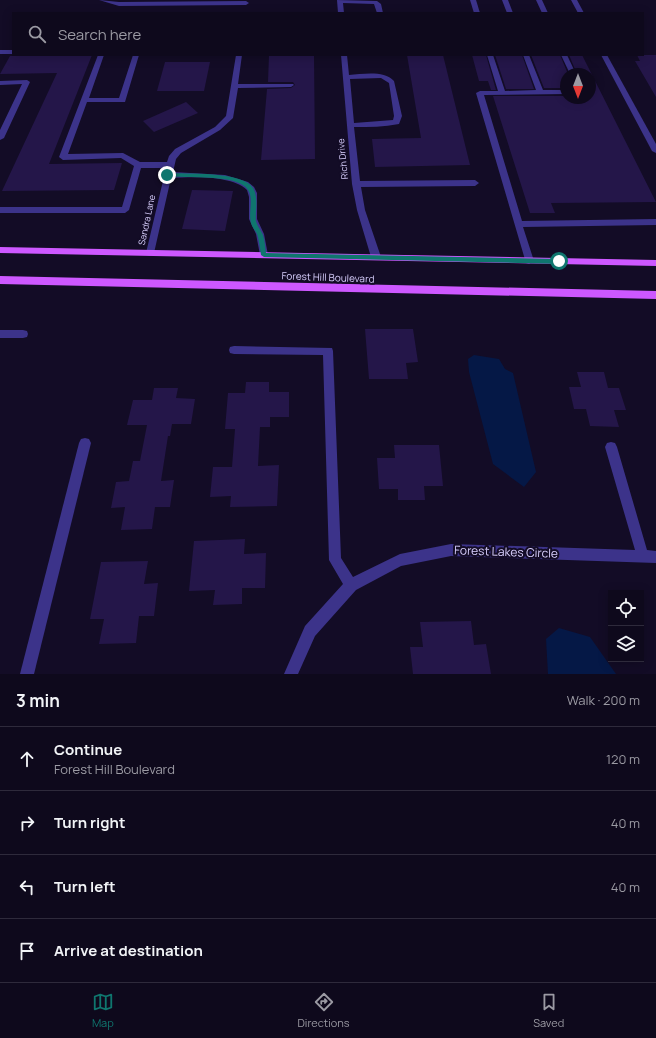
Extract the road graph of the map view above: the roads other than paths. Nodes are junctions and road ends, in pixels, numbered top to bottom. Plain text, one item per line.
1 (102, 0) edge
2 (473, 0) edge
3 (504, 0) edge
4 (538, 0) edge
5 (574, 0) edge
6 (340, 1) edge
7 (246, 4) edge
8 (341, 12) edge
9 (380, 12) edge
10 (477, 12) edge
11 (510, 12) edge
12 (544, 12) edge
13 (580, 12) edge
14 (0, 52) edge
15 (12, 52) edge
16 (101, 56) edge
17 (136, 56) edge
18 (239, 56) edge
19 (344, 56) edge
20 (490, 56) edge
21 (526, 56) edge
22 (564, 56) edge
23 (605, 56) edge
24 (570, 68) edge
25 (346, 77) junction
26 (0, 83) edge
27 (291, 85) dead end
28 (235, 86) junction
29 (540, 92) junction
30 (560, 92) edge
31 (502, 93) junction
32 (84, 100) junction
33 (350, 125) junction
34 (0, 138) edge
35 (656, 151) edge
36 (138, 165) junction
37 (170, 165) junction
38 (167, 175) junction
39 (475, 183) dead end
40 (356, 184) junction
41 (0, 210) edge
42 (656, 222) edge
43 (518, 224) junction
44 (0, 250) edge
45 (150, 253) junction
46 (264, 255) junction
47 (376, 258) junction
48 (529, 261) junction
49 (656, 263) edge
50 (0, 280) edge
51 (656, 296) edge
52 (0, 334) edge
53 (23, 334) dead end
54 (234, 350) dead end
55 (85, 443) dead end
56 (611, 447) dead end
57 (649, 557) edge
58 (351, 585) junction
59 (27, 674) edge
60 (291, 674) edge

1 - 7 street
2 - 10 street
3 - 11 street
4 - 12 street
5 - 13 street
6 - 8 street
6 - 9 street
14 - 15 street
16 - 32 street
17 - 32 street
18 - 28 street, Sandra Lane
19 - 25 street, Rich Drive
20 - 31 street
21 - 29 street
22 - 24 street
23 - 35 street
25 - 33 street, Rich Drive
25 - 33 street
26 - 34 street
27 - 28 street
28 - 37 street, Sandra Lane
29 - 30 street
29 - 31 street
31 - 43 street
32 - 36 street
33 - 40 street, Rich Drive
36 - 37 street
36 - 41 street
37 - 38 street, Sandra Lane
38 - 45 street, Sandra Lane
38 - 46 street
39 - 40 street
40 - 47 street, Rich Drive
42 - 43 street
43 - 48 street
44 - 45 main road, Forest Hill Boulevard
45 - 46 main road, Forest Hill Boulevard
46 - 47 main road, Forest Hill Boulevard
47 - 48 main road, Forest Hill Boulevard
48 - 49 main road, Forest Hill Boulevard
50 - 51 main road, Forest Hill Boulevard
52 - 53 street
54 - 58 street
55 - 59 street
56 - 57 street
57 - 58 street, Forest Lakes Circle
58 - 60 street, Forest Lakes Circle

